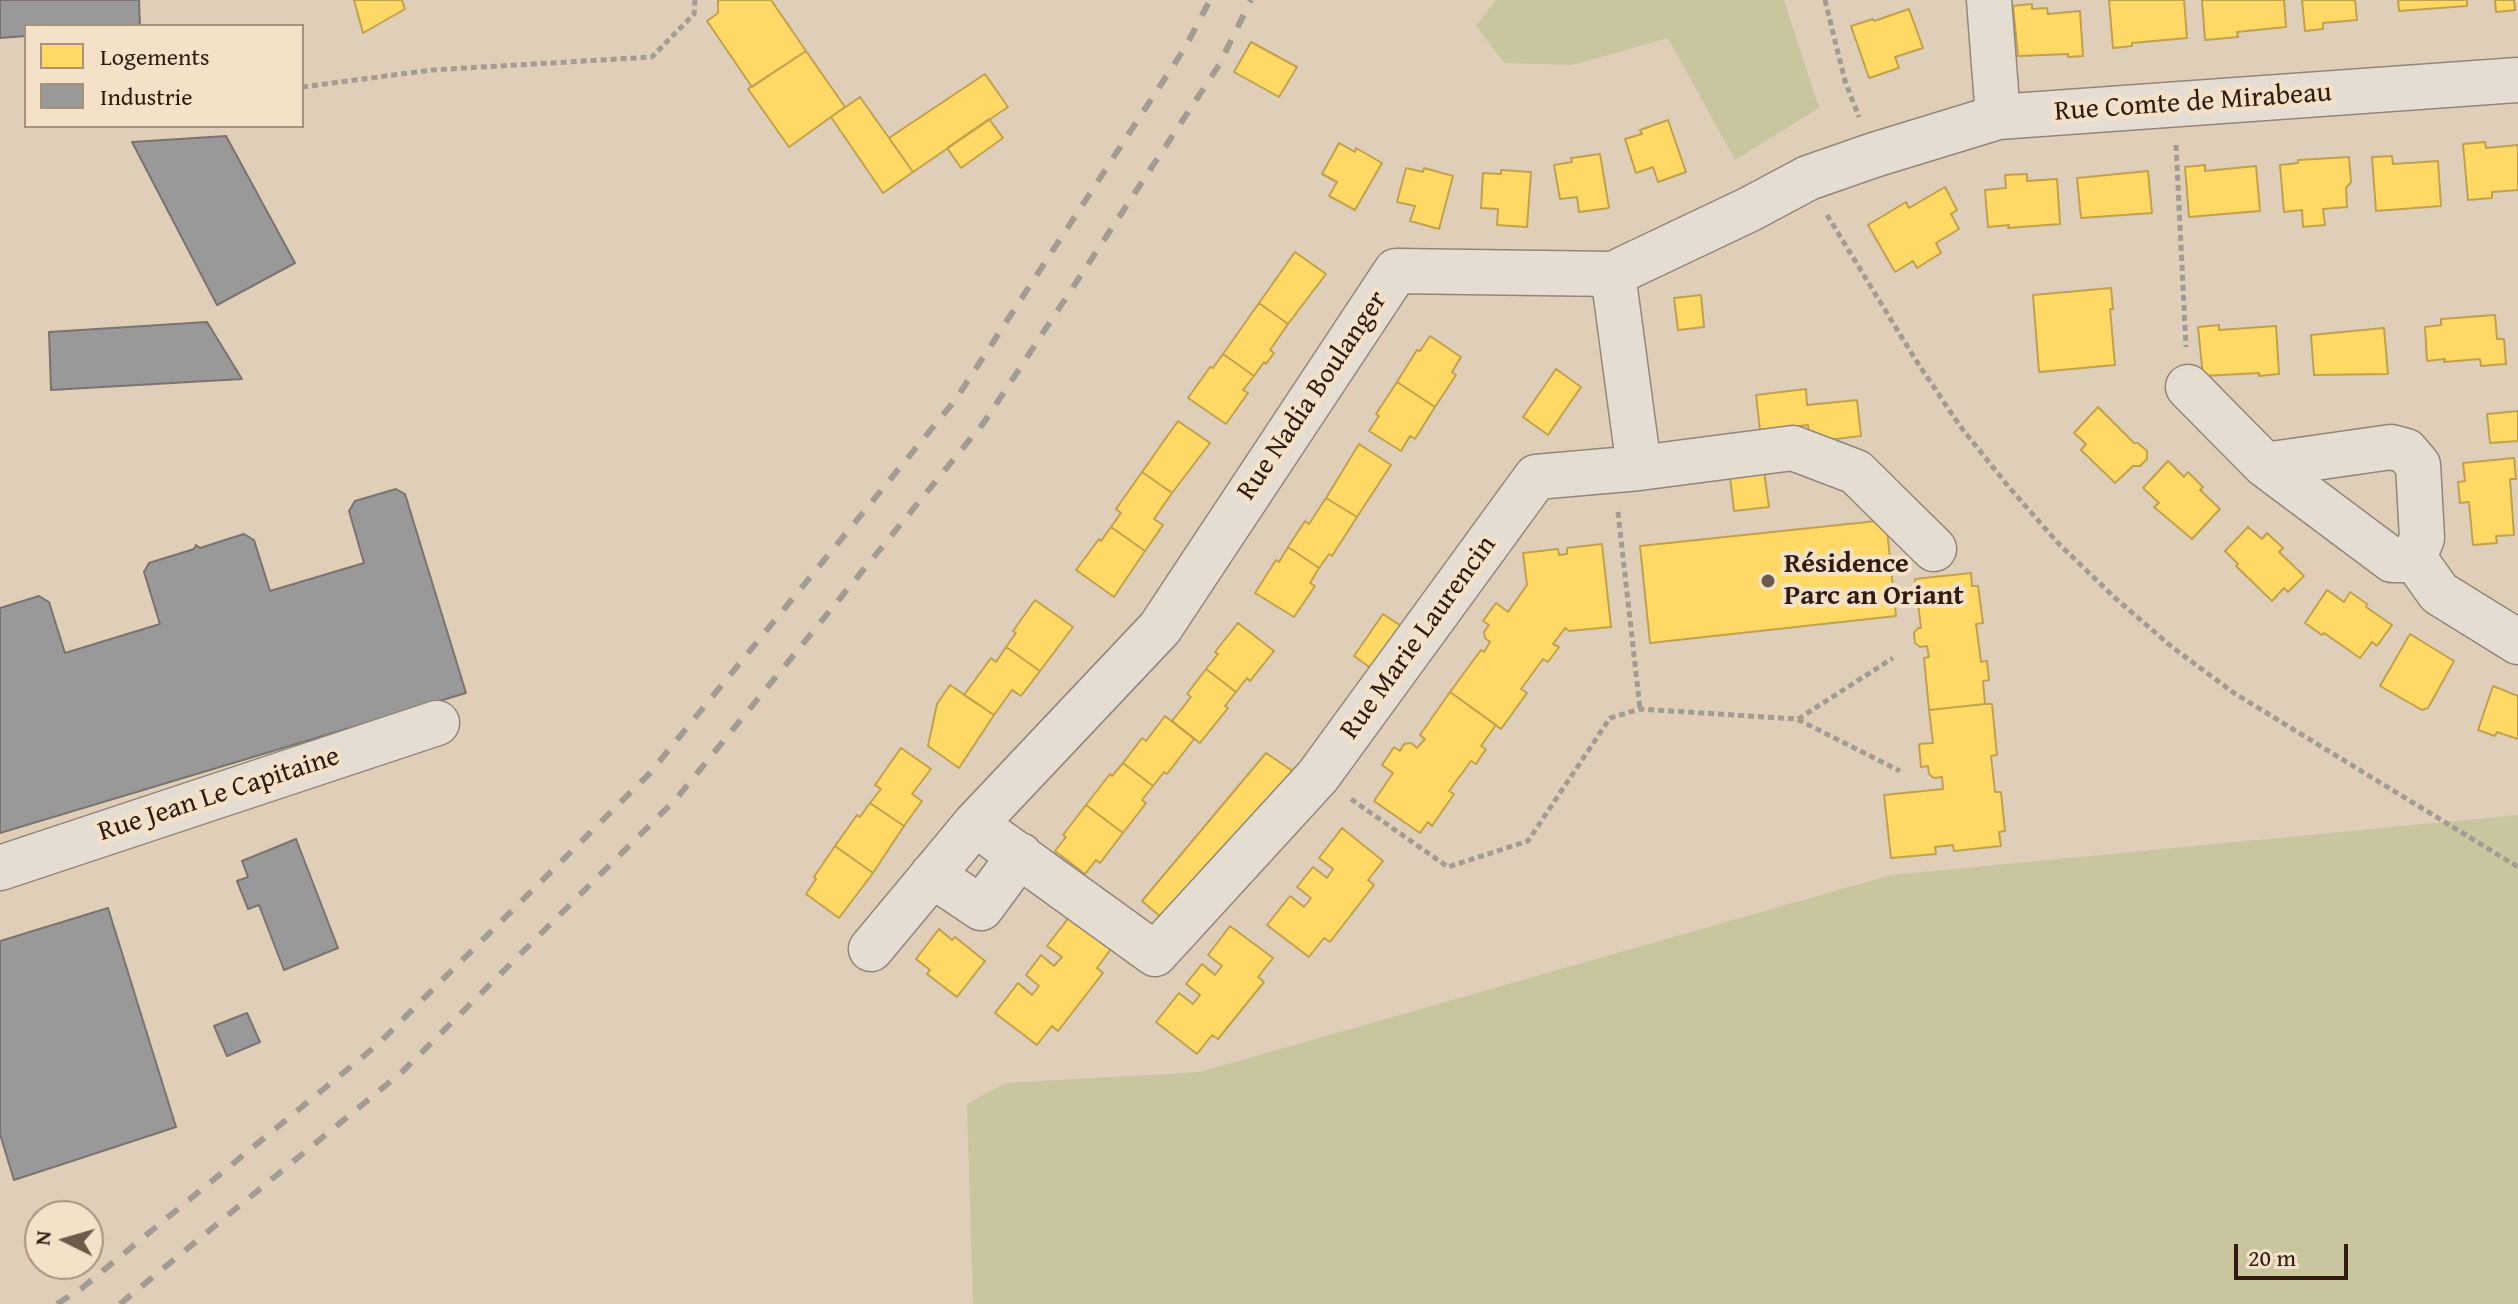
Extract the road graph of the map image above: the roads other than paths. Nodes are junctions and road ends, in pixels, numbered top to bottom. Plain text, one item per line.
1 (1989, 0) edge
2 (2518, 80) edge
3 (1998, 117) junction
4 (1874, 155) joint
5 (1613, 274) junction
6 (2188, 387) road end
7 (2265, 465) junction
8 (1626, 469) junction
9 (1934, 549) dead end
10 (2412, 555) junction
11 (2518, 642) edge
12 (437, 723) dead end
13 (988, 811) junction
14 (1020, 855) junction
15 (0, 868) edge
16 (932, 875) junction
17 (871, 949) dead end

1 - 3 street
2 - 3 street, Rue Comte de Mirabeau
3 - 4 street, Rue Comte de Mirabeau
4 - 5 street, Rue Nadia Boulanger
5 - 8 street
5 - 13 street, Rue Nadia Boulanger
6 - 7 street
7 - 10 street
7 - 10 street
8 - 9 street, Rue Marie Laurencin
8 - 14 street, Rue Marie Laurencin
10 - 11 street
12 - 15 street, Rue Jean Le Capitaine
13 - 14 street, Rue Marie Laurencin
13 - 16 street
14 - 16 street
16 - 17 street

